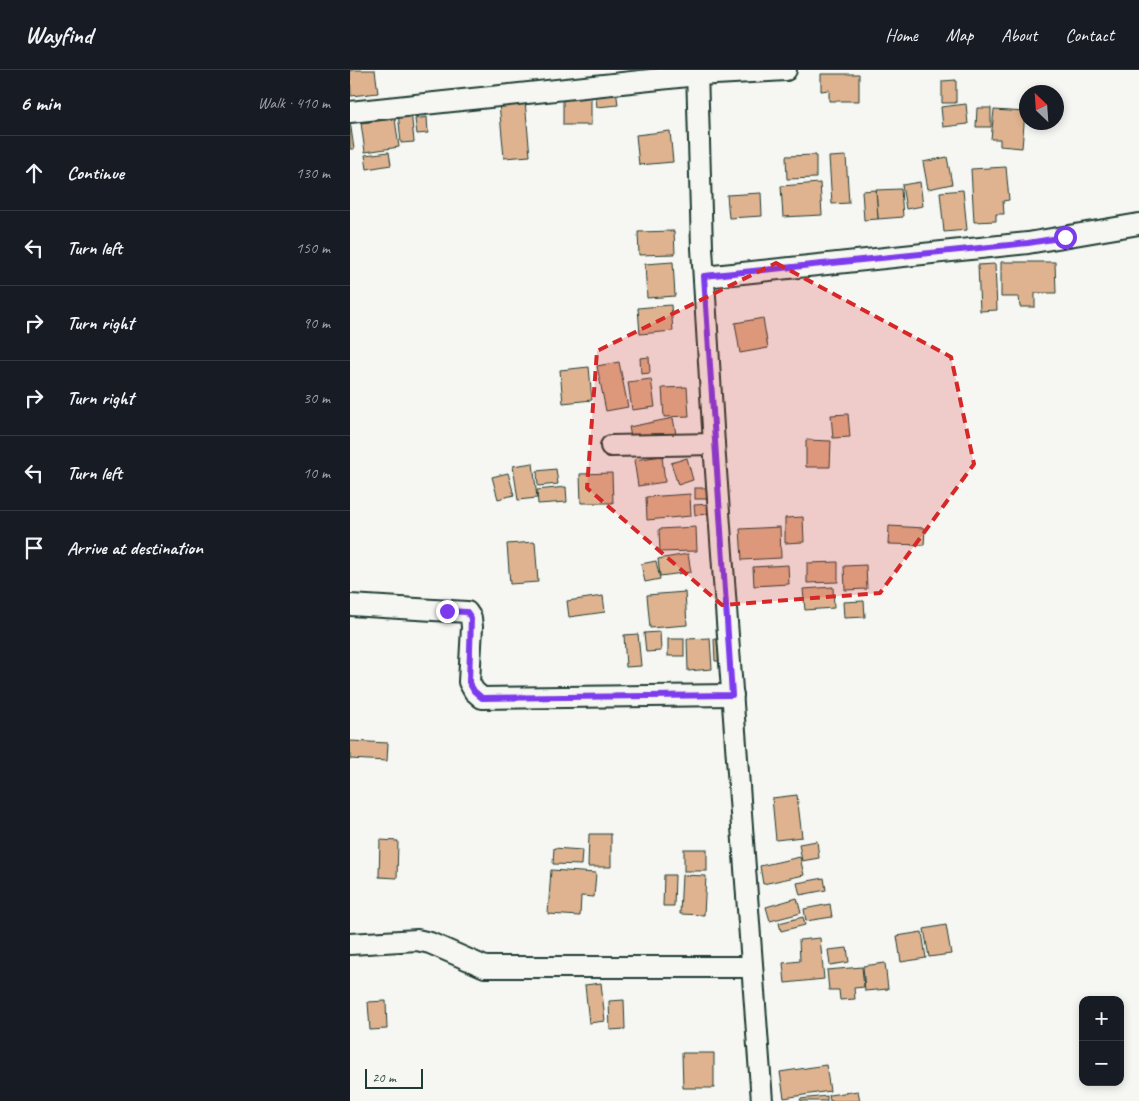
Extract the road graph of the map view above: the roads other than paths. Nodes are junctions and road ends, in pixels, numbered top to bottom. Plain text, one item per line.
1 (786, 70) edge
2 (697, 73) edge
3 (350, 112) edge
4 (1139, 224) edge
5 (704, 276) junction
6 (714, 444) junction
7 (611, 446) dead end
8 (350, 605) edge
9 (732, 695) junction
10 (350, 944) edge
11 (752, 967) junction
12 (762, 1101) edge

1 - 2 street
2 - 3 street
2 - 5 street
4 - 5 street
5 - 6 street
6 - 7 street
6 - 9 street
8 - 9 street
9 - 11 street
10 - 11 street
11 - 12 street

